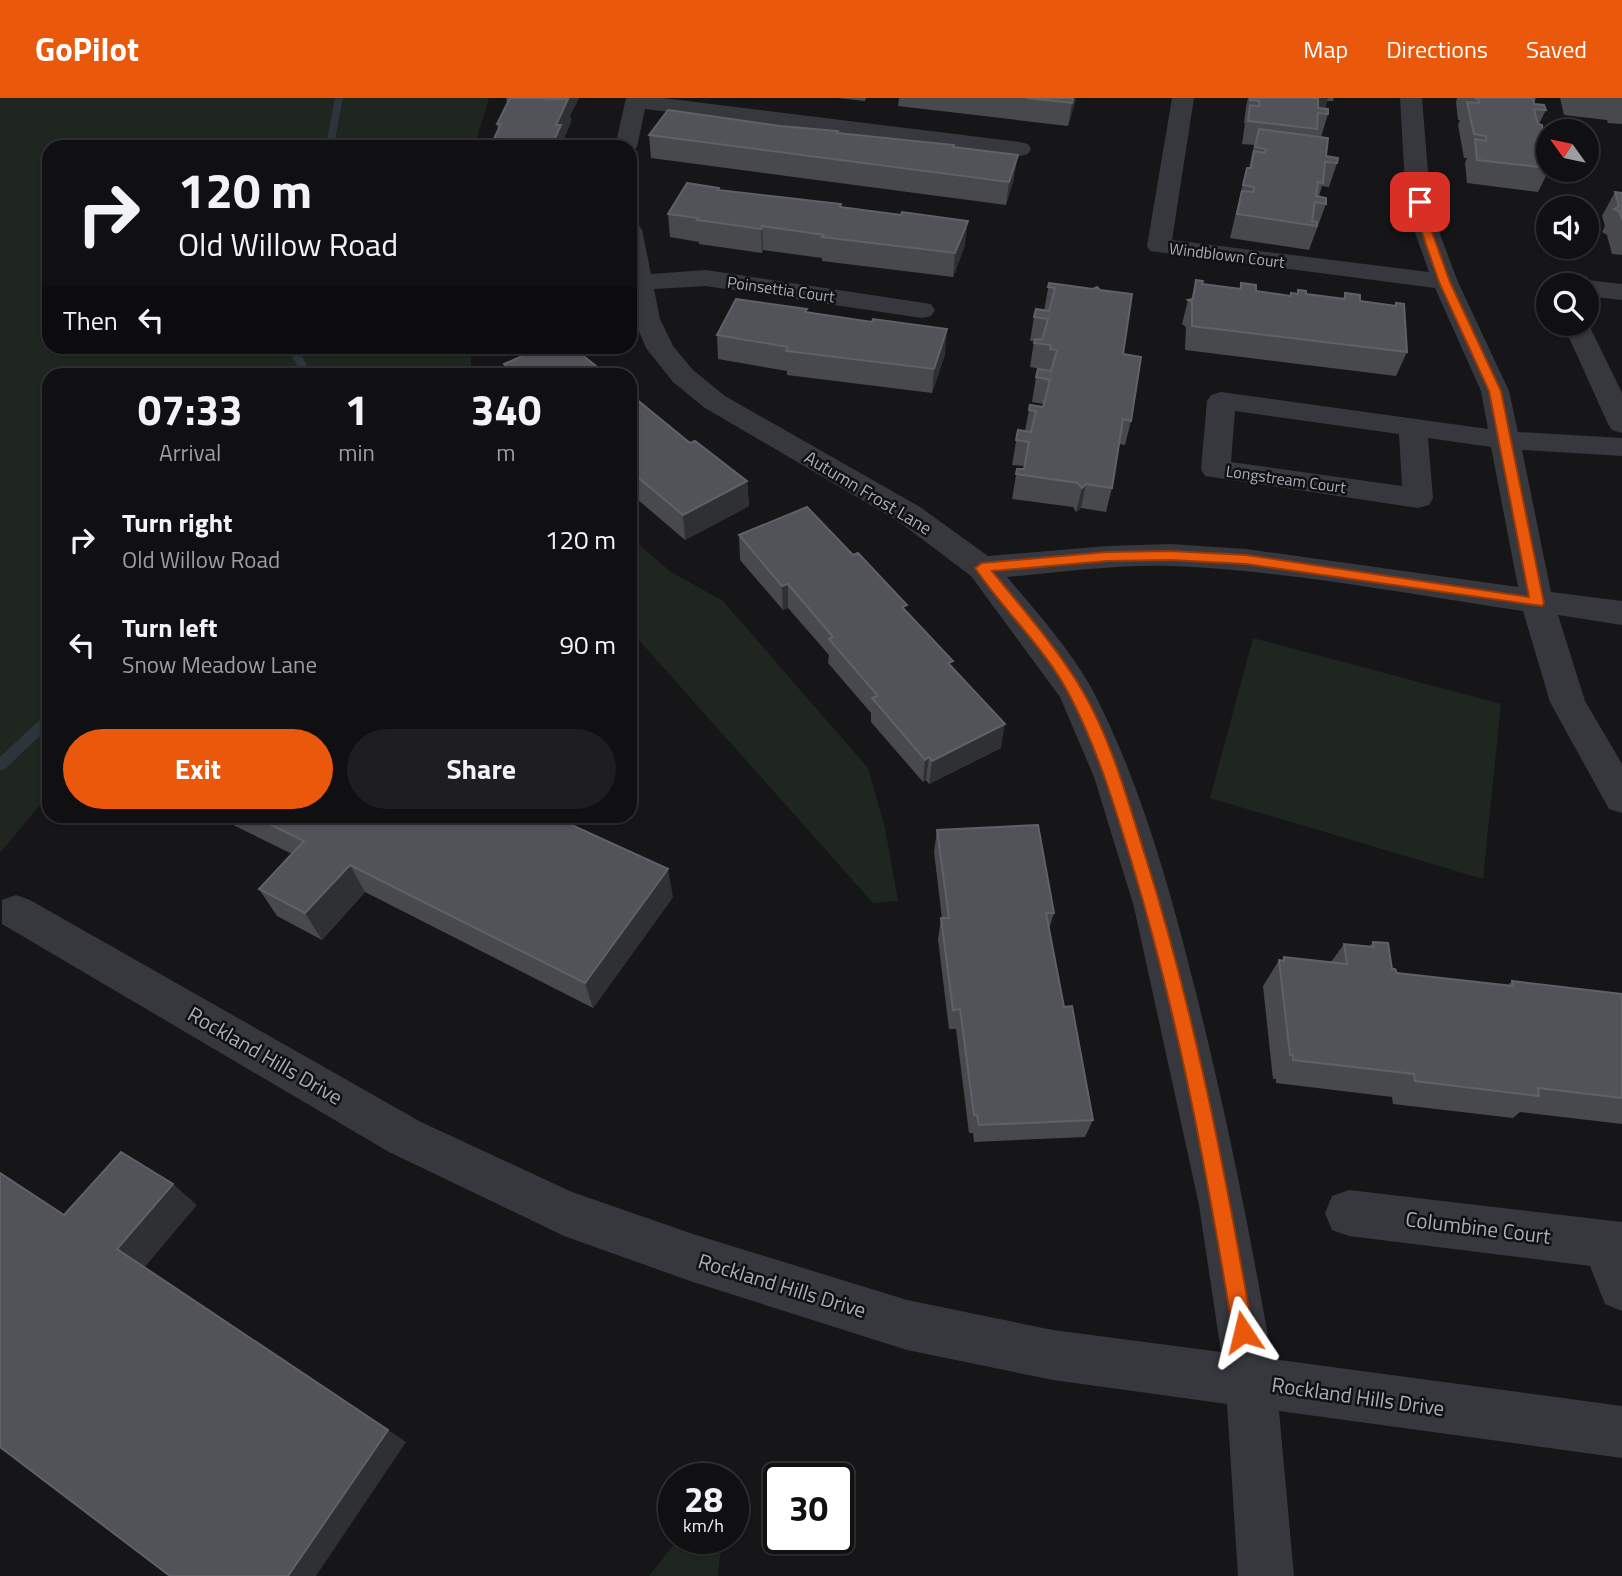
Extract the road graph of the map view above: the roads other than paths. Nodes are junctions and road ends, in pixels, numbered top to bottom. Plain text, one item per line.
1 (1183, 98) edge
2 (1411, 98) edge
3 (636, 99) edge
4 (627, 140) edge
5 (1020, 149) dead end
6 (637, 276) edge
7 (638, 282) junction
8 (1444, 282) junction
9 (1599, 289) edge
10 (1622, 292) edge
11 (922, 310) dead end
12 (1582, 336) edge
13 (1622, 424) edge
14 (1413, 427) junction
15 (1506, 440) junction
16 (1622, 447) edge
17 (982, 568) junction
18 (1537, 603) junction
19 (1622, 613) edge
20 (1622, 798) edge
21 (16, 912) dead end
22 (1349, 1213) dead end
23 (1617, 1259) edge
24 (1251, 1383) junction
25 (1622, 1433) edge
26 (1266, 1576) edge

1 - 8 street, Windblown Court
2 - 8 street
3 - 4 street
3 - 5 street
6 - 7 street, Autumn Frost Lane
7 - 11 street, Poinsettia Court
7 - 17 street, Autumn Frost Lane
8 - 15 street
9 - 10 street
12 - 13 street
14 - 14 street, Longstream Court
14 - 15 street, Longstream Court
15 - 16 street, Longstream Court
15 - 18 street
17 - 18 street
17 - 24 street, Autumn Frost Lane
18 - 19 street
18 - 20 street
21 - 24 street, Rockland Hills Drive
22 - 23 street, Columbine Court
24 - 25 street, Rockland Hills Drive
24 - 26 street, Autumn Frost Lane

